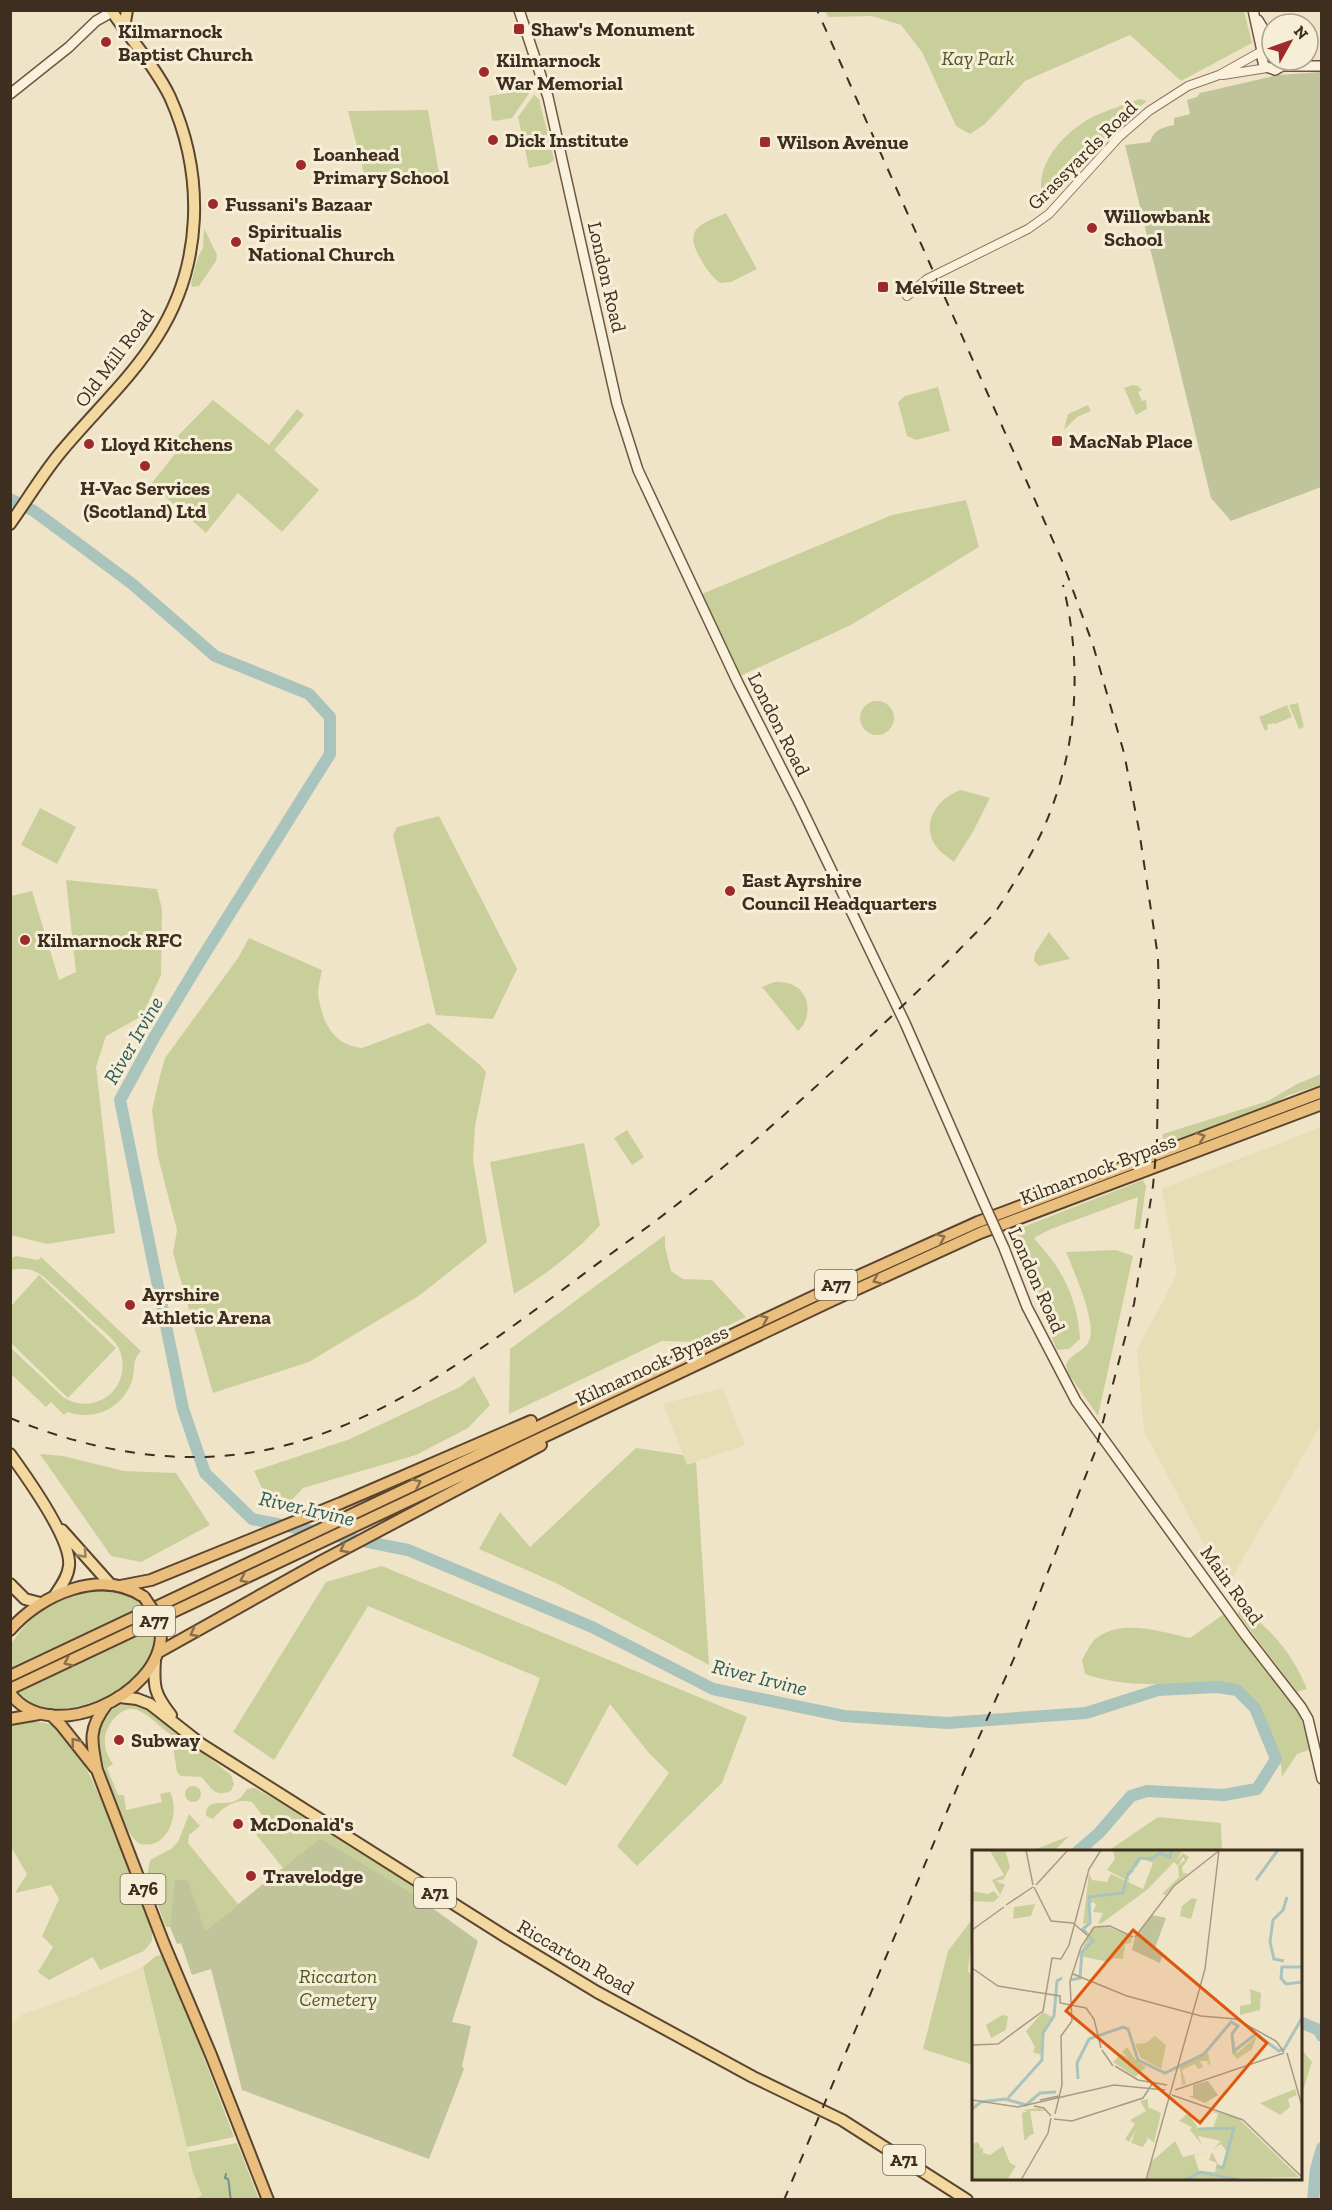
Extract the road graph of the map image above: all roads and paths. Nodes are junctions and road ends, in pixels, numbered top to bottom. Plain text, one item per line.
1 (127, 10) edge
2 (519, 10) edge
3 (112, 11) edge
4 (1254, 12) edge
5 (123, 28) junction
6 (1260, 41) edge
7 (1260, 52) edge
8 (1260, 69) edge
9 (1219, 75) junction
10 (10, 94) edge
11 (907, 296) dead end
12 (10, 524) edge
13 (1322, 1092) edge
14 (1322, 1104) edge
15 (677, 1367) junction
16 (1092, 1422) joint
17 (10, 1454) edge
18 (56, 1523) junction
19 (10, 1584) edge
20 (116, 1586) junction
21 (55, 1595) junction
22 (40, 1604) junction
23 (10, 1630) edge
24 (157, 1656) junction
25 (10, 1676) edge
26 (10, 1691) edge
27 (119, 1697) junction
28 (107, 1704) junction
29 (45, 1714) junction
30 (10, 1719) edge
31 (180, 1725) junction
32 (97, 1770) junction
33 (1322, 1779) edge
34 (268, 2199) edge
35 (967, 2199) edge

1 - 5 main road
2 - 16 main road, London Road, bridge
3 - 5 main road, Old Mill Road
3 - 10 main road
4 - 6 main road
5 - 12 main road, Old Mill Road
7 - 9 street
8 - 9 street
9 - 11 street, Grassyards Road
15 -> 13 highway, Kilmarnock Bypass / A77
14 -> 15 highway, Kilmarnock Bypass / A77
15 - 20 highway, A77
15 -> 24 highway, A77
25 -> 15 highway, Kilmarnock Bypass / A77
15 -> 26 highway, Kilmarnock Bypass / A77
16 - 33 main road, Main Road
17 - 18 main road
18 -> 20 main road
18 - 21 main road
19 - 22 main road
20 - 21 highway
20 - 24 highway, bridge
21 - 22 highway
22 - 23 highway
24 - 27 highway
24 - 31 main road, Riccarton Road / A71
26 - 29 highway, A76
27 - 28 highway
27 - 31 main road, Riccarton Road / A71
28 - 29 highway
28 - 32 highway, A76
29 - 30 highway
32 -> 29 highway, A76
31 - 35 main road, Riccarton Road / A71
32 - 34 highway, A76

